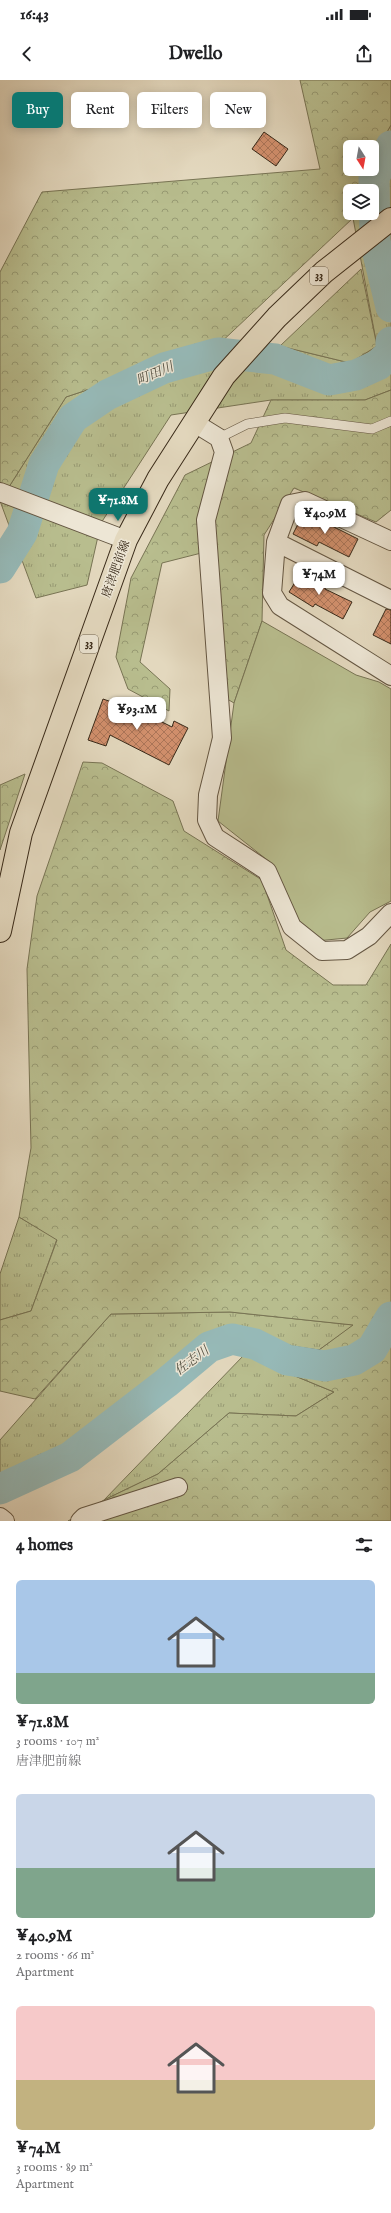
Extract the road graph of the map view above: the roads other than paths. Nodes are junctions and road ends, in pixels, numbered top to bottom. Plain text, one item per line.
1 (391, 218) edge
2 (391, 421) edge
3 (193, 422) junction
4 (219, 438) junction
5 (0, 492) edge
6 (126, 540) junction
7 (391, 540) edge
8 (276, 542) junction
9 (391, 600) edge
10 (391, 676) edge
11 (391, 913) edge
12 (0, 931) edge
13 (178, 1487) dead end
14 (0, 1517) edge
15 (5, 1521) edge
16 (80, 1521) edge

1 - 3 main road, 唐津肥前線 / 33
2 - 4 lane
3 - 4 street
3 - 6 main road, 唐津肥前線 / 33
4 - 11 street
5 - 6 street
6 - 12 main road, 唐津肥前線 / 33
7 - 8 street
8 - 9 street
8 - 10 street
13 - 16 street
14 - 15 street

